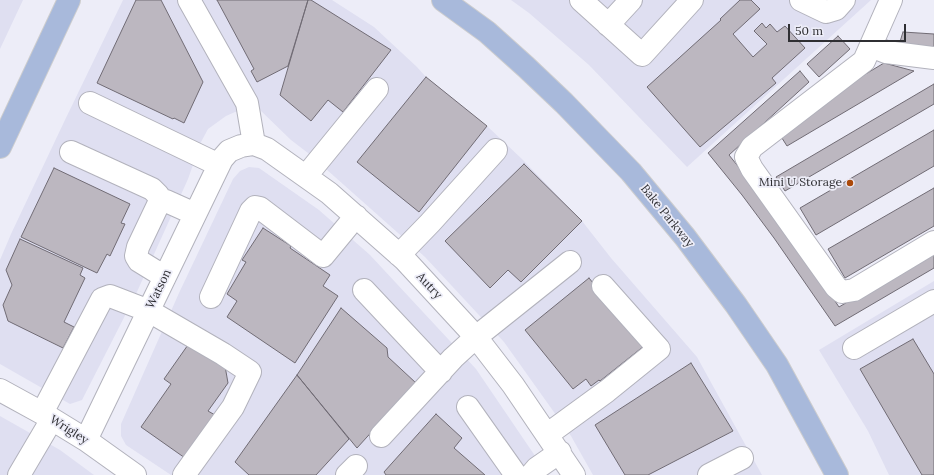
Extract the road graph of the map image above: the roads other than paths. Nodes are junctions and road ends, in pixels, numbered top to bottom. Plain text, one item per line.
1 (69, 0) edge
2 (189, 0) edge
3 (443, 0) edge
4 (581, 0) edge
5 (631, 0) edge
6 (692, 0) edge
7 (801, 0) edge
8 (844, 0) edge
9 (891, 0) edge
10 (608, 26) junction
11 (871, 46) junction
12 (934, 58) edge
13 (377, 89) dead end
14 (90, 103) dead end
15 (247, 145) junction
16 (0, 147) edge
17 (496, 150) dead end
18 (71, 152) dead end
19 (219, 165) junction
20 (306, 176) junction
21 (160, 201) junction
22 (195, 214) junction
23 (356, 216) junction
24 (934, 242) edge
25 (400, 255) junction
26 (570, 262) dead end
27 (165, 278) junction
28 (603, 286) dead end
29 (364, 290) dead end
30 (211, 297) dead end
31 (928, 310) edge
32 (148, 311) junction
33 (476, 337) junction
34 (854, 348) dead end
35 (441, 372) junction
36 (0, 390) edge
37 (468, 407) dead end
38 (47, 416) junction
39 (548, 434) junction
40 (381, 436) dead end
41 (86, 440) junction
42 (560, 452) junction
43 (742, 458) dead end
44 (19, 475) edge
45 (135, 475) edge
46 (184, 475) edge
47 (516, 475) edge
48 (531, 475) edge
49 (574, 475) edge
50 (709, 475) edge
51 (838, 475) edge

1 - 16 main road
2 - 15 street
3 - 51 main road, Bake Parkway
4 - 10 street
5 - 10 street
6 - 10 street
7 - 8 street
9 - 11 street
11 - 12 street
11 - 24 street
13 - 20 street
14 - 19 street
15 - 19 street, Watson
15 - 20 street, Autry
17 - 25 street
18 - 21 street
19 - 22 street, Watson
20 - 23 street, Autry
21 - 22 street
21 - 27 street
22 - 27 street, Watson
23 - 25 street, Autry
23 - 30 street
25 - 33 street, Autry
26 - 33 street
27 - 32 street, Watson
28 - 39 street
29 - 35 street
31 - 34 street
32 - 38 street
32 - 41 street, Watson
32 - 46 street
33 - 35 street
33 - 39 street, Autry
35 - 40 street
36 - 38 street, Wrigley
37 - 47 street
38 - 41 street, Wrigley
38 - 44 street
39 - 42 street, Autry
41 - 45 street, Wrigley
42 - 48 street
42 - 49 street, Autry
43 - 50 street

